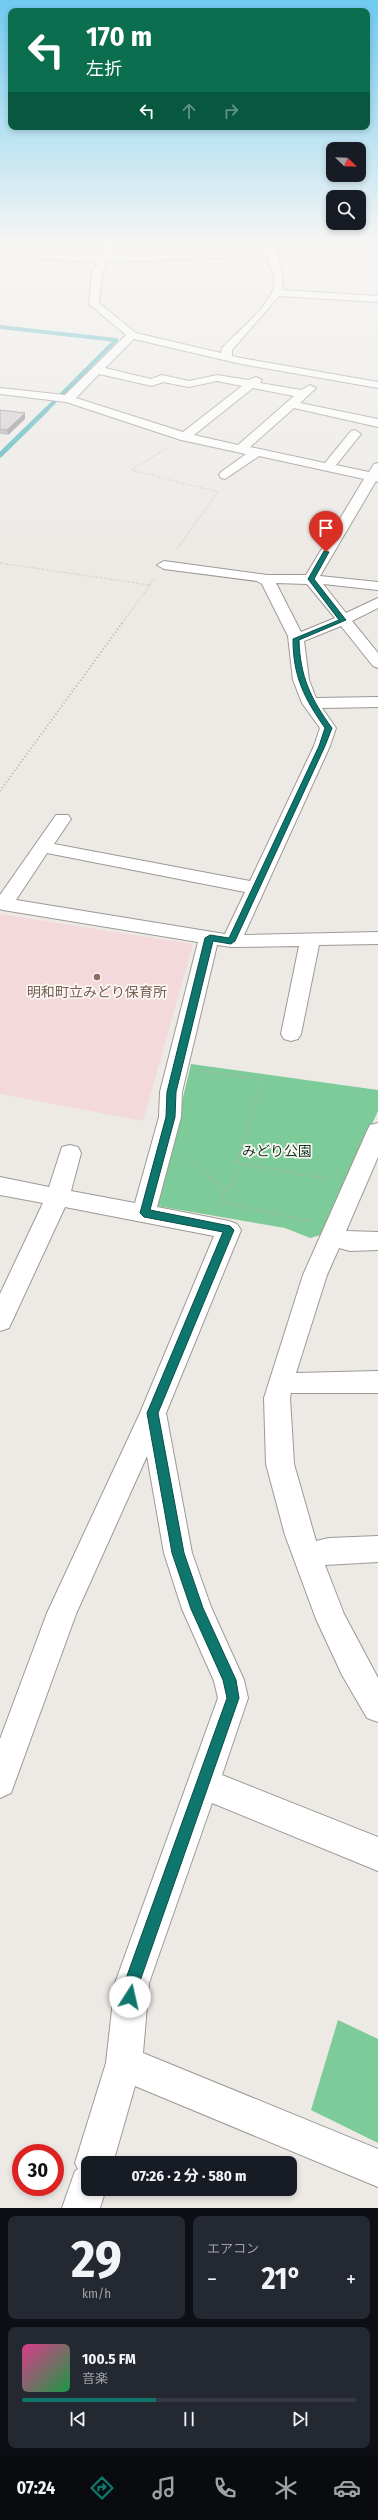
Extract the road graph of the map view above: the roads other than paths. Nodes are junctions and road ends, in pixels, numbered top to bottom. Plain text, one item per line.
1 (121, 346) edge
2 (182, 346) edge
3 (229, 346) edge
4 (228, 356) junction
5 (272, 367) junction
6 (98, 370) junction
7 (326, 375) junction
8 (250, 385) junction
9 (378, 385) edge
10 (0, 391) edge
11 (303, 394) junction
12 (67, 399) junction
13 (291, 404) junction
14 (378, 422) edge
15 (355, 434) dead end
16 (185, 437) junction
17 (242, 448) junction
18 (257, 452) junction
19 (328, 467) junction
20 (376, 474) edge
21 (225, 475) dead end
22 (164, 565) road end
23 (264, 579) junction
24 (311, 579) junction
25 (378, 586) edge
26 (378, 602) edge
27 (343, 620) junction
28 (296, 639) junction
29 (378, 663) edge
30 (378, 702) edge
31 (310, 703) junction
32 (62, 819) dead end
33 (44, 846) junction
34 (255, 888) junction
35 (2, 904) edge
36 (210, 938) junction
37 (378, 938) edge
38 (231, 941) junction
39 (310, 941) junction
40 (292, 1034) dead end
41 (378, 1130) edge
42 (70, 1153) dead end
43 (0, 1186) edge
44 (58, 1196) junction
45 (144, 1213) junction
46 (333, 1232) junction
47 (378, 1241) edge
48 (0, 1321) edge
49 (289, 1382) junction
50 (378, 1382) edge
51 (153, 1413) junction
52 (378, 1549) edge
53 (318, 1554) junction
54 (378, 1707) edge
55 (0, 1782) edge
56 (204, 1784) junction
57 (378, 1854) edge
58 (124, 2063) junction
59 (96, 2156) edge
60 (378, 2168) edge
61 (84, 2196) edge
62 (81, 2208) edge

1 - 6 street
2 - 4 street
3 - 4 street
4 - 5 street
5 - 7 street
5 - 8 street
6 - 8 street
6 - 12 street
7 - 9 street
7 - 11 street
8 - 11 street
8 - 16 street
10 - 12 street
11 - 13 street
12 - 16 street
13 - 14 street
13 - 17 street
15 - 19 street
16 - 17 street
17 - 18 street
18 - 19 street
18 - 21 street
19 - 20 street
20 - 24 street
22 - 23 street
23 - 24 street
23 - 28 street
24 - 25 street
24 - 27 street
26 - 27 street
27 - 28 street
27 - 29 street
28 - 31 street
30 - 31 street
31 - 34 street
32 - 33 street
33 - 34 street
33 - 35 street
34 - 38 street
35 - 36 street
36 - 38 street
36 - 45 street
37 - 39 street
38 - 39 street
39 - 40 street
41 - 46 street
42 - 44 street
43 - 44 street
44 - 45 street
44 - 48 street
45 - 51 street
46 - 47 street
46 - 49 street
49 - 50 street
49 - 53 street
51 - 55 street
51 - 56 street
52 - 53 street
53 - 54 street
56 - 57 street
56 - 58 street
58 - 59 street
58 - 60 street
61 - 62 street

